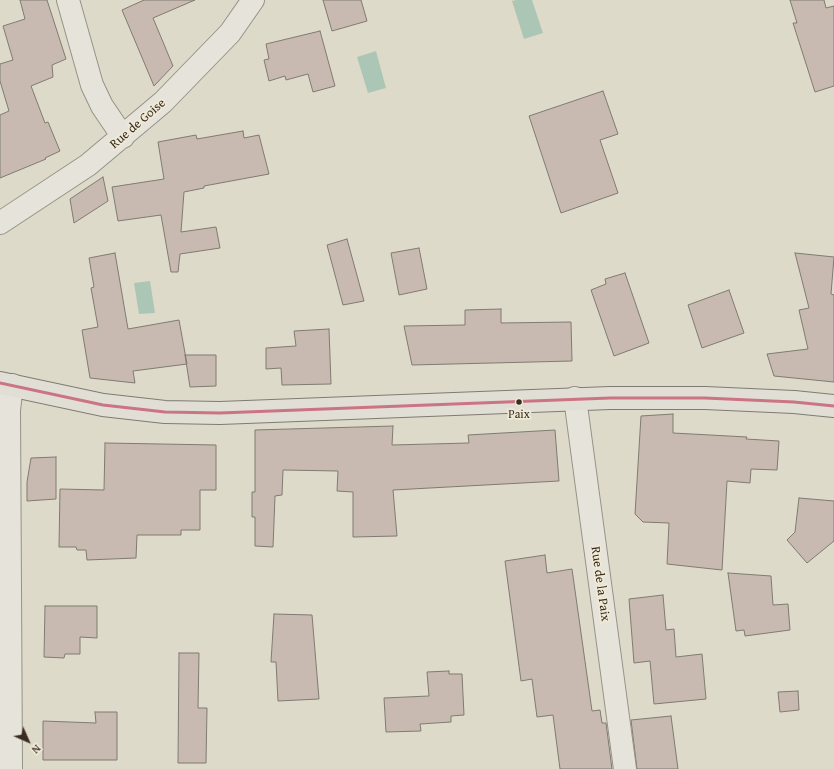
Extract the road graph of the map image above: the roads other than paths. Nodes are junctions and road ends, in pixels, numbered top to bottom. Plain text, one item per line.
1 (68, 0) edge
2 (253, 0) edge
3 (123, 137) junction
4 (0, 223) edge
5 (6, 384) edge
6 (575, 398) junction
7 (834, 406) edge
8 (11, 769) edge
9 (625, 769) edge

1 - 3 street
2 - 3 street, Rue de Goise
3 - 4 street, Rue de Goise
5 - 6 main road
5 - 8 street
6 - 7 main road
6 - 9 street, Rue de la Paix

